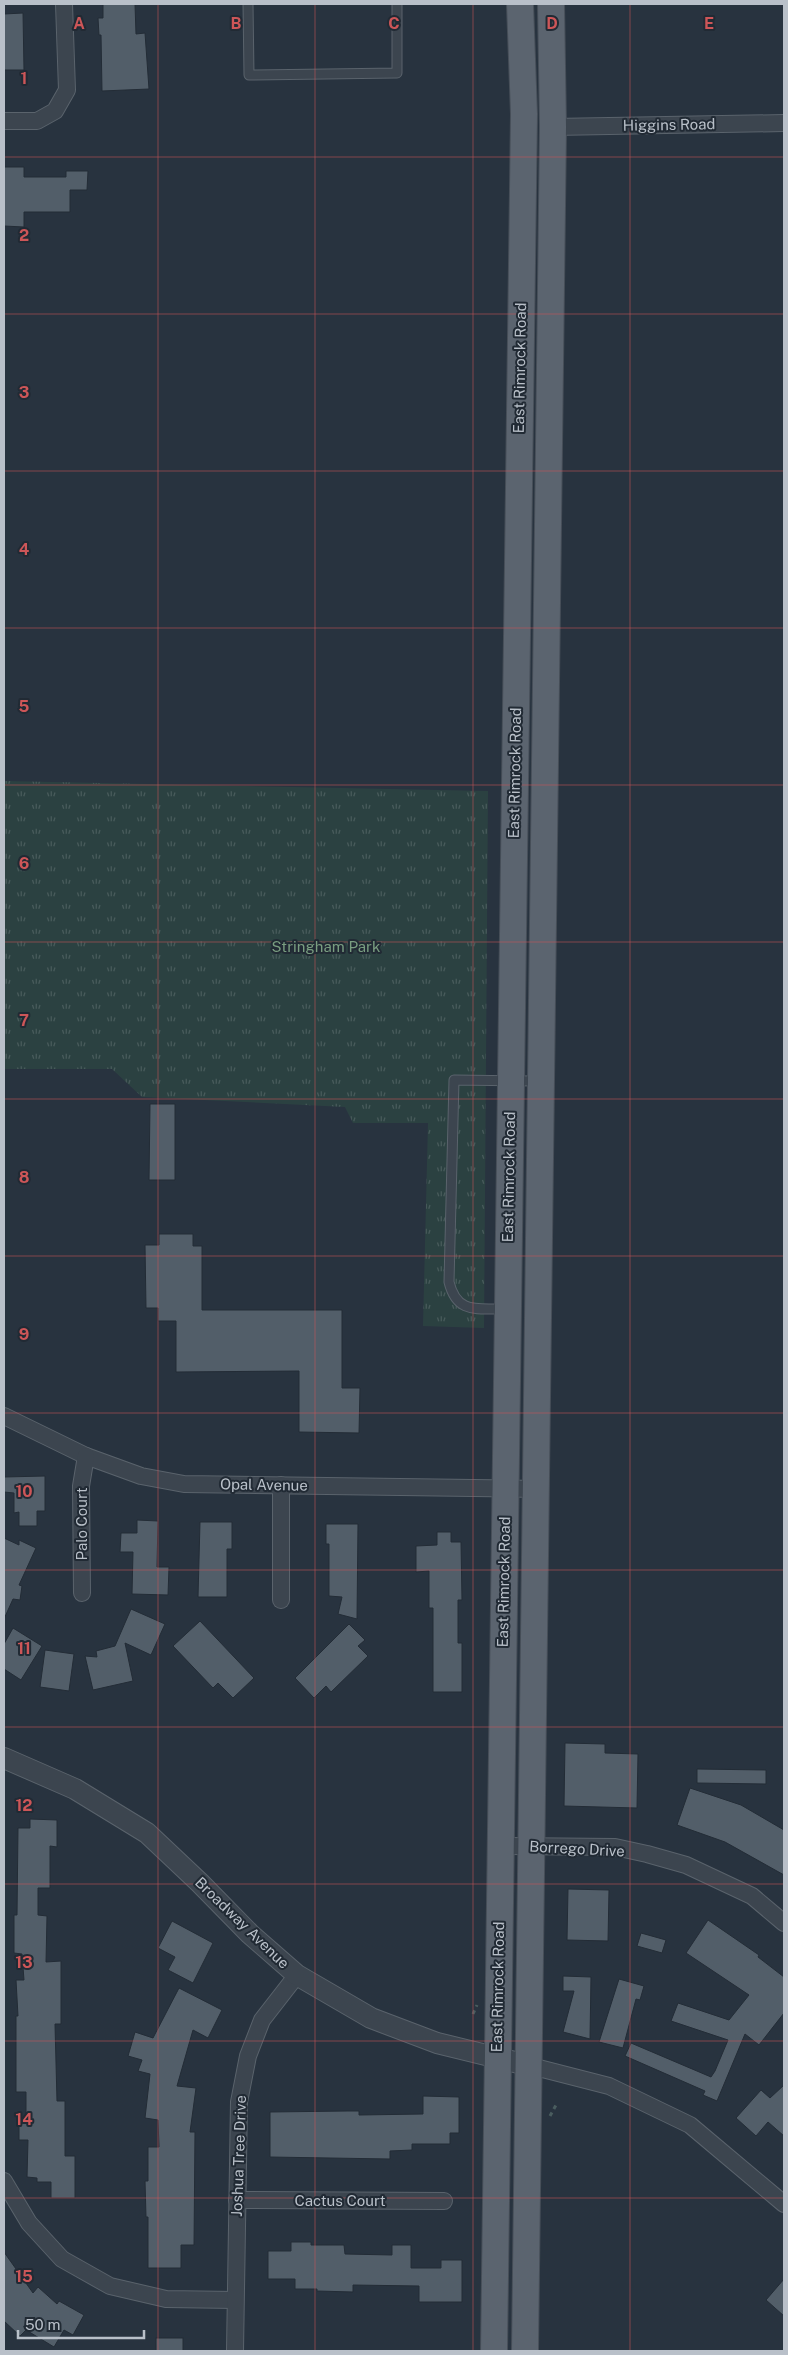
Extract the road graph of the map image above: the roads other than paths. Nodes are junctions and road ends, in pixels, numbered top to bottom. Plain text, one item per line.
1 (64, 4) edge
2 (248, 4) edge
3 (397, 4) edge
4 (520, 4) edge
5 (551, 4) edge
6 (4, 121) edge
7 (784, 124) edge
8 (553, 126) junction
9 (510, 1081) junction
10 (542, 1081) junction
11 (507, 1309) junction
12 (4, 1416) edge
13 (86, 1456) junction
14 (280, 1485) junction
15 (505, 1489) junction
16 (537, 1489) junction
17 (82, 1593) dead end
18 (281, 1600) dead end
19 (5, 1762) edge
20 (501, 1846) junction
21 (531, 1846) junction
22 (784, 1923) edge
23 (297, 1975) junction
24 (496, 2057) junction
25 (527, 2065) junction
26 (4, 2181) edge
27 (783, 2199) edge
28 (237, 2200) junction
29 (444, 2201) dead end
30 (235, 2300) junction
31 (234, 2351) edge
32 (494, 2351) edge
33 (525, 2351) edge

1 - 6 street
2 - 3 lane
4 - 9 main road, East Rimrock Road
5 - 8 main road, East Rimrock Road
7 - 8 street, Higgins Road
8 - 10 main road, East Rimrock Road
9 - 10 lane
9 - 11 main road, East Rimrock Road
9 - 11 lane
10 - 16 main road, East Rimrock Road
11 - 15 main road, East Rimrock Road
12 - 13 street, Opal Avenue
13 - 14 street, Opal Avenue
13 - 17 street, Palo Court
14 - 15 street, Opal Avenue
14 - 18 street
15 - 16 street, Opal Avenue
15 - 20 main road, East Rimrock Road
16 - 21 main road, East Rimrock Road
19 - 23 street, Broadway Avenue
20 - 21 street, Borrego Drive
20 - 24 main road, East Rimrock Road
21 - 22 street, Borrego Drive
21 - 25 main road, East Rimrock Road
23 - 24 street, Broadway Avenue
23 - 28 street, Joshua Tree Drive
24 - 25 street, Broadway Avenue
24 - 32 main road, East Rimrock Road
25 - 27 street, Broadway Avenue
25 - 33 main road, East Rimrock Road
26 - 30 street
28 - 29 street, Cactus Court
28 - 30 street, Joshua Tree Drive
30 - 31 street, Joshua Tree Drive

